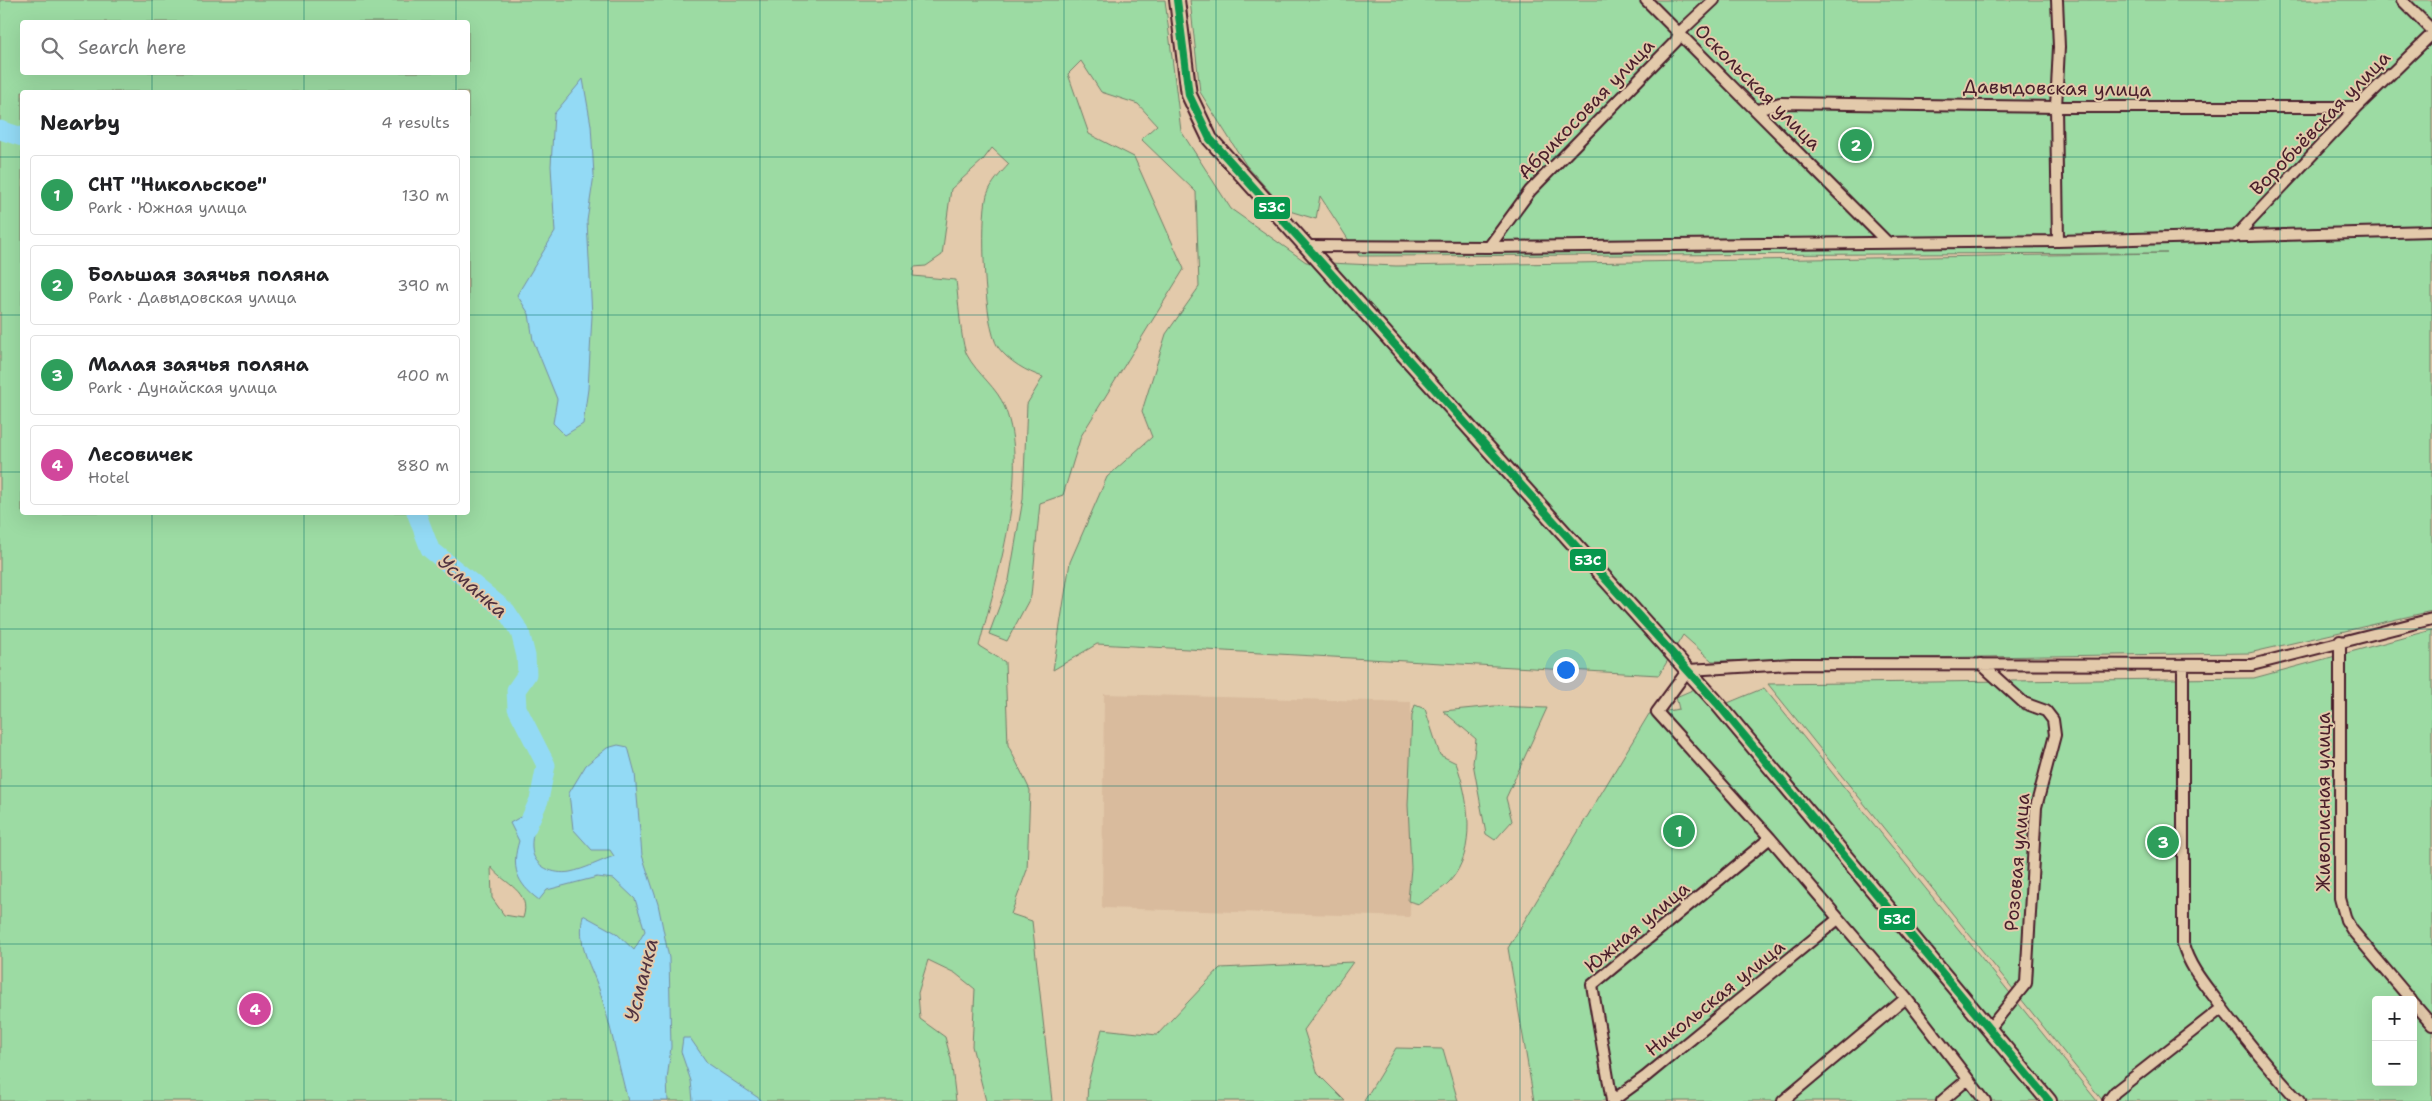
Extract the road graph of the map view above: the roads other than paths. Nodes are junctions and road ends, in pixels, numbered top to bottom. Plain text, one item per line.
1 (1177, 0) edge
2 (1646, 0) edge
3 (1714, 0) edge
4 (2057, 0) edge
5 (2402, 0) edge
6 (2432, 30) edge
7 (1679, 33) junction
8 (2432, 34) edge
9 (2056, 107) junction
10 (2357, 107) junction
11 (1758, 110) junction
12 (2432, 231) edge
13 (2236, 237) junction
14 (1887, 242) junction
15 (2058, 242) junction
16 (1306, 246) junction
17 (1489, 247) junction
18 (2432, 619) edge
19 (2340, 641) junction
20 (1981, 664) junction
21 (2183, 666) junction
22 (1688, 670) junction
23 (1770, 838) junction
24 (1838, 919) junction
25 (2408, 996) edge
26 (1906, 998) junction
27 (2417, 1007) edge
28 (2222, 1008) junction
29 (2432, 1025) edge
30 (1989, 1029) junction
31 (1967, 1080) junction
32 (1612, 1101) edge
33 (1783, 1101) edge
34 (1942, 1101) edge
35 (1985, 1101) edge
36 (2049, 1101) edge
37 (2108, 1101) edge
38 (2298, 1101) edge

1 - 16 street
2 - 7 street, Оскольская улица
3 - 7 street, Абрикосовая улица
4 - 9 street
5 - 6 street
7 - 11 street, Оскольская улица
7 - 17 street, Абрикосовая улица
8 - 10 street, Воробьёвская улица
9 - 10 street, Давыдовская улица
9 - 11 street, Давыдовская улица
9 - 15 street
10 - 13 street, Воробьёвская улица
11 - 14 street, Оскольская улица
12 - 13 street
13 - 15 street
14 - 15 street
14 - 17 street
16 - 17 street
16 - 22 street
18 - 19 street
19 - 21 street
19 - 25 street, Живописная улица
20 - 21 street
20 - 22 street
20 - 30 street, Розовая улица
21 - 28 street
22 - 23 street
22 - 30 street
23 - 24 street
23 - 32 street, Южная улица
24 - 26 street
24 - 32 street, Никольская улица
26 - 31 street
26 - 33 street
27 - 29 street, Живописная улица
28 - 37 street
28 - 38 street
30 - 36 street
31 - 34 street
31 - 35 street

